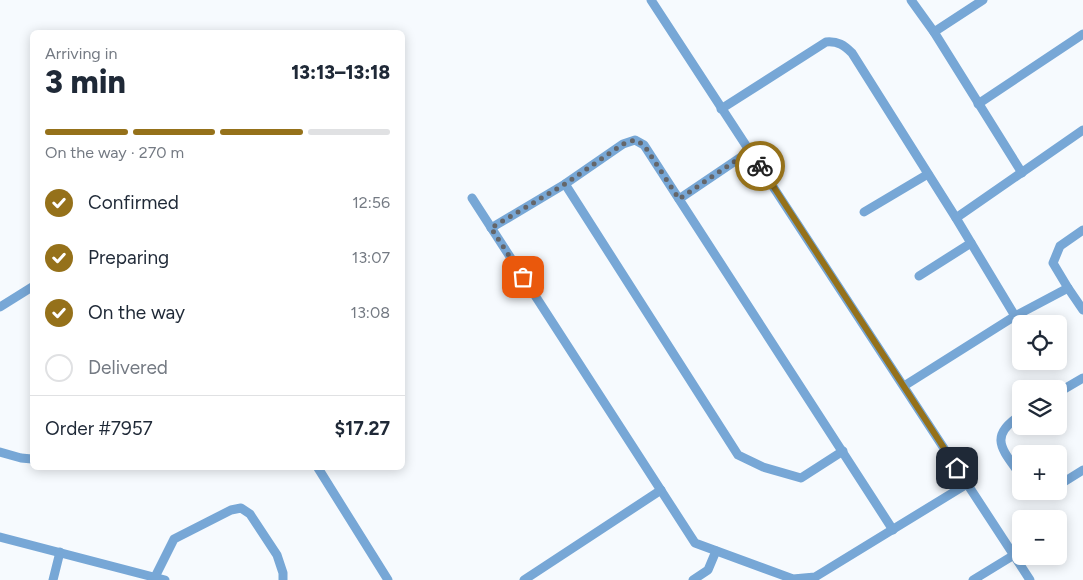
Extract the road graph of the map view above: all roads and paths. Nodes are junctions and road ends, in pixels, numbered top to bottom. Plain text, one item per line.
1 (650, 0) edge
2 (911, 0) edge
3 (983, 0) edge
4 (934, 32) junction
5 (1083, 34) edge
6 (978, 104) junction
7 (721, 109) junction
8 (1083, 130) edge
9 (750, 151) junction
10 (1022, 173) junction
11 (928, 174) junction
12 (565, 184) junction
13 (472, 198) dead end
14 (679, 199) junction
15 (864, 212) dead end
16 (956, 218) junction
17 (491, 228) junction
18 (1083, 230) edge
19 (971, 243) junction
20 (919, 276) dead end
21 (1068, 288) junction
22 (30, 289) edge
23 (0, 307) edge
24 (1083, 310) edge
25 (1015, 315) edge
26 (1018, 315) edge
27 (1012, 318) edge
28 (1083, 378) edge
29 (904, 386) junction
30 (1067, 387) edge
31 (1012, 421) edge
32 (842, 451) junction
33 (0, 452) edge
34 (30, 459) edge
35 (1012, 463) edge
36 (319, 470) edge
37 (1083, 470) edge
38 (1067, 480) edge
39 (967, 484) junction
40 (661, 490) junction
41 (893, 530) junction
42 (0, 537) edge
43 (716, 551) junction
44 (60, 552) junction
45 (1012, 552) edge
46 (1012, 556) edge
47 (1020, 565) edge
48 (155, 577) junction
49 (53, 580) edge
50 (165, 580) edge
51 (283, 580) edge
52 (388, 580) edge
53 (524, 580) edge
54 (693, 580) edge
55 (973, 580) edge
56 (1030, 580) edge

1 - 7 street
2 - 4 street
3 - 4 street
4 - 6 street
5 - 6 street
6 - 10 street
7 - 9 street
7 - 11 street
8 - 10 street
9 - 14 street
9 - 29 street
10 - 16 street
11 - 15 street
11 - 16 street
12 - 14 street
12 - 17 street
12 - 32 street
13 - 17 street
14 - 32 street
16 - 19 street
17 - 40 street
18 - 21 street
19 - 20 street
19 - 25 street
21 - 24 street
21 - 26 street
22 - 23 street
27 - 29 street
28 - 30 street
29 - 39 street
31 - 35 street
32 - 41 street
33 - 34 street
36 - 52 street
37 - 38 street
39 - 41 street
39 - 45 street
40 - 43 street
40 - 53 street
41 - 43 street
42 - 44 street
43 - 54 street
44 - 48 street
44 - 49 street
46 - 55 street
47 - 56 street
48 - 50 street
48 - 51 street

